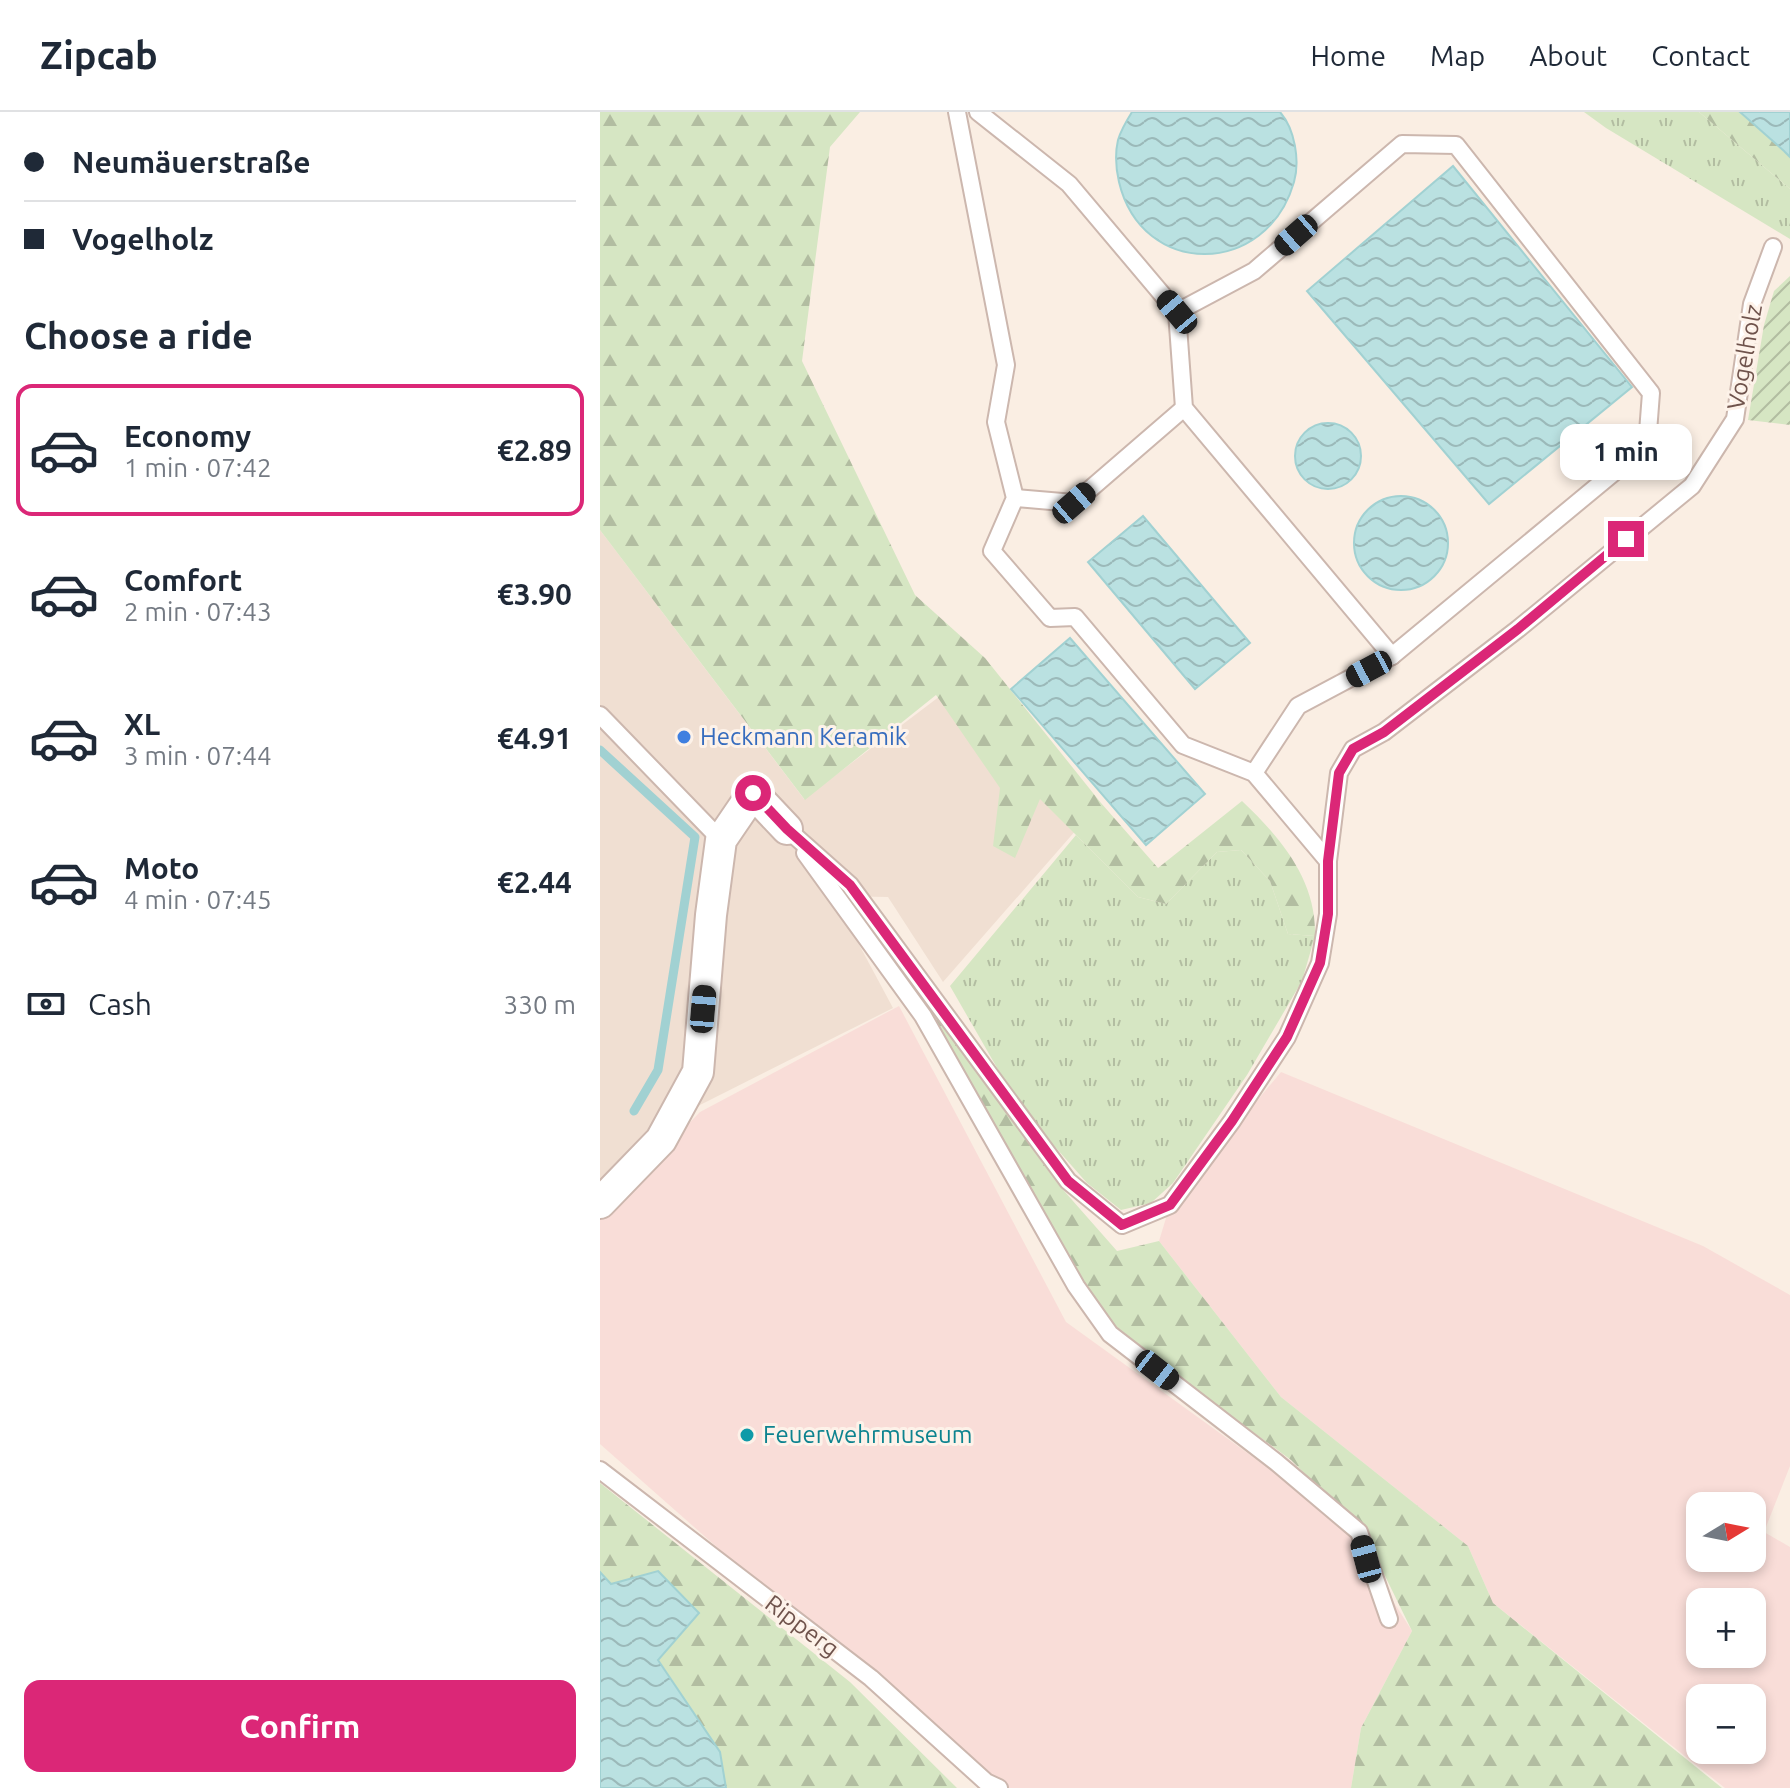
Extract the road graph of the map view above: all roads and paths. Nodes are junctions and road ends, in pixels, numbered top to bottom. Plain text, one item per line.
1 (957, 112) edge
2 (978, 112) edge
3 (1773, 247) dead end
4 (1177, 312) junction
5 (1184, 408) junction
6 (1015, 498) junction
7 (1392, 656) junction
8 (600, 715) edge
9 (1254, 773) junction
10 (787, 829) junction
11 (721, 840) junction
12 (1328, 861) junction
13 (600, 1203) edge
14 (600, 1470) edge
15 (1389, 1619) dead end
16 (991, 1786) edge

1 - 6 lane
2 - 4 lane
3 - 12 lane, Vogelholz
4 - 5 lane
4 - 7 lane
5 - 6 lane
5 - 7 lane
6 - 9 lane
7 - 9 lane
8 - 11 lane
9 - 12 lane
10 - 11 street
10 - 12 lane, Vogelholz
10 - 15 lane
11 - 13 street
14 - 16 lane, Ripperg

